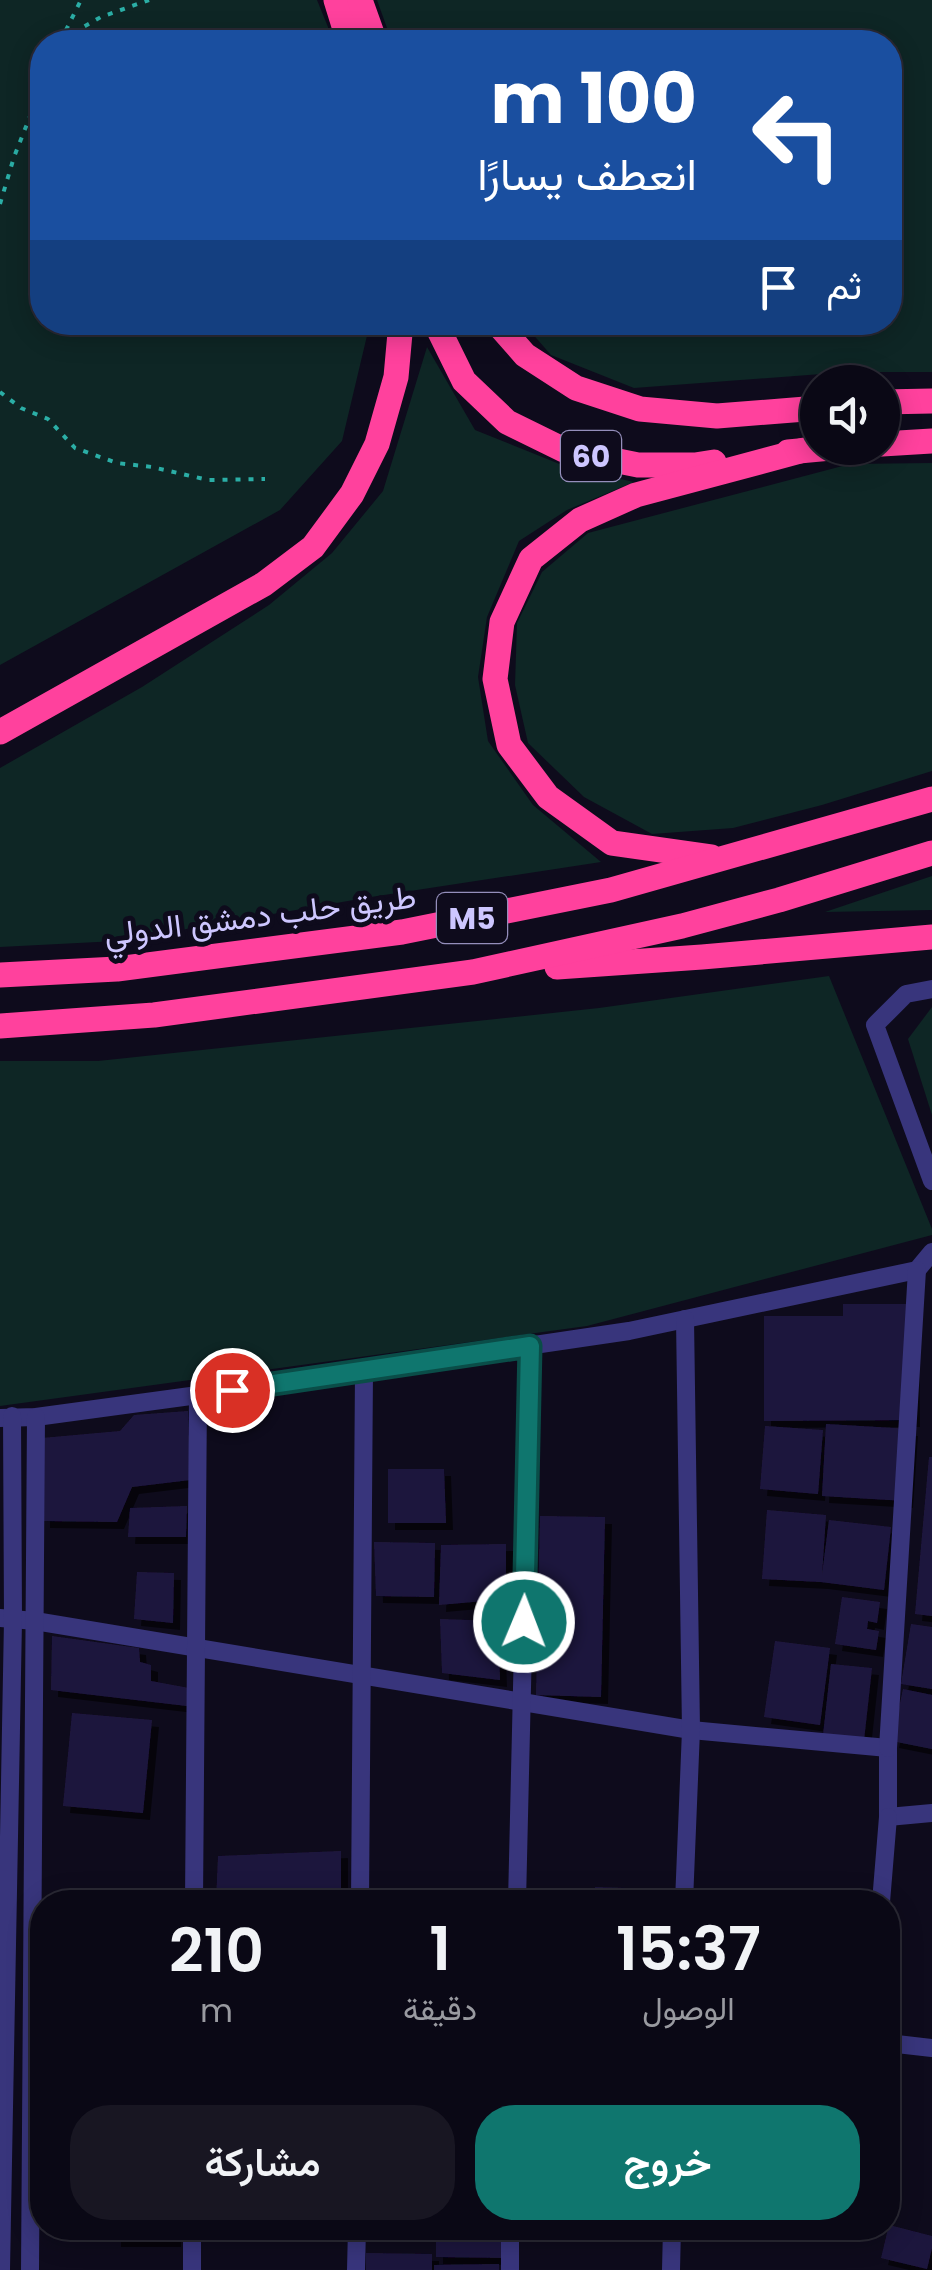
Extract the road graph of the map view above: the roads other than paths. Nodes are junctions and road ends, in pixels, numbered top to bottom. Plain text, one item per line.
1 (336, 0) edge
2 (360, 0) edge
3 (345, 30) edge
4 (370, 30) edge
5 (400, 335) edge
6 (442, 335) edge
7 (507, 335) edge
8 (932, 401) edge
9 (900, 402) edge
10 (800, 409) edge
11 (932, 441) edge
12 (900, 443) edge
13 (800, 451) edge
14 (800, 451) edge
15 (0, 732) edge
16 (932, 799) edge
17 (932, 854) edge
18 (722, 859) junction
19 (932, 938) edge
20 (472, 972) junction
21 (0, 975) edge
22 (932, 989) edge
23 (0, 1026) edge
24 (932, 1181) edge
25 (932, 1252) edge
26 (917, 1270) junction
27 (685, 1319) junction
28 (530, 1346) junction
29 (364, 1372) junction
30 (198, 1395) junction
31 (6, 1417) edge
32 (36, 1417) junction
33 (6, 1619) edge
34 (35, 1621) junction
35 (196, 1648) junction
36 (362, 1676) junction
37 (522, 1702) junction
38 (690, 1730) junction
39 (888, 1748) junction
40 (932, 1814) edge
41 (888, 1817) junction
42 (36, 1890) edge
43 (194, 1890) edge
44 (360, 1890) edge
45 (517, 1890) edge
46 (684, 1890) edge
47 (882, 1890) edge
48 (900, 2044) edge
49 (932, 2048) edge
50 (1, 2156) edge
51 (30, 2157) edge
52 (32, 2240) edge
53 (192, 2240) edge
54 (357, 2240) edge
55 (510, 2240) edge
56 (672, 2240) edge
57 (2, 2270) edge
58 (30, 2270) edge
59 (192, 2270) edge
60 (356, 2270) edge
61 (510, 2270) edge
62 (671, 2270) edge

1 - 3 highway
2 - 4 highway
5 - 15 highway
6 - 13 highway, 60
7 - 10 highway, 60
8 - 9 highway
11 - 12 highway
14 - 18 highway
16 - 18 highway, طريق حلب دمشق الدولي / M5
17 - 20 highway, M5
18 - 21 highway, طريق حلب دمشق الدولي / M5
19 - 20 highway
20 - 23 highway, M5
22 - 24 street
25 - 26 street
26 - 27 street
26 - 39 street
27 - 28 street
27 - 38 street
28 - 29 street
28 - 37 street
29 - 30 street
29 - 36 street
30 - 32 street
30 - 35 street
31 - 32 street
31 - 33 street
32 - 34 street
33 - 34 street
33 - 50 street
34 - 35 street
34 - 42 street
35 - 36 street
35 - 43 street
36 - 37 street
36 - 44 street
37 - 38 street
37 - 45 street
38 - 39 street
38 - 46 street
39 - 41 street
40 - 41 street
41 - 47 street
48 - 49 street
50 - 51 street
50 - 57 street
52 - 58 street
53 - 59 street
54 - 60 street
55 - 61 street
56 - 62 street

